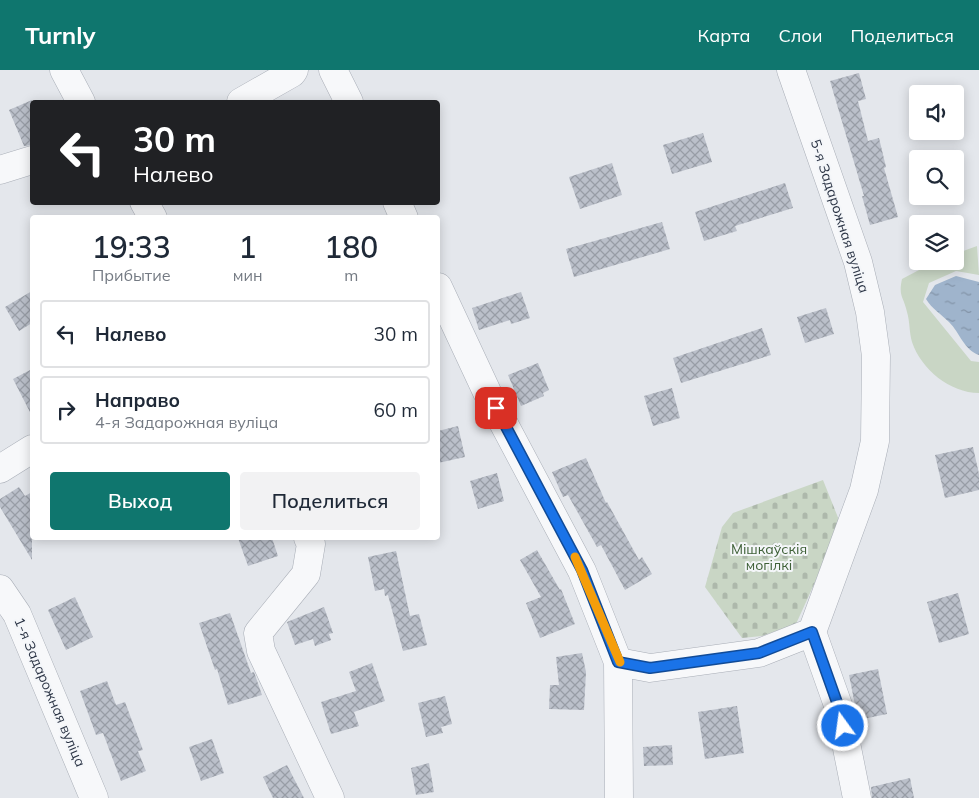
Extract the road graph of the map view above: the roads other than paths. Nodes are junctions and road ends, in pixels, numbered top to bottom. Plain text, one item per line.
1 (64, 70) edge
2 (294, 70) edge
3 (333, 70) edge
4 (791, 70) edge
5 (80, 100) edge
6 (245, 100) edge
7 (348, 100) edge
8 (30, 161) edge
9 (0, 170) edge
10 (440, 292) edge
11 (30, 450) edge
12 (0, 468) edge
13 (309, 540) edge
14 (0, 589) edge
15 (812, 632) junction
16 (618, 662) junction
17 (94, 798) edge
18 (330, 798) edge
19 (619, 798) edge
20 (858, 798) edge

1 - 5 street
2 - 6 street
3 - 7 street
4 - 15 street, 5-я Задарожная вуліца
8 - 9 street
10 - 16 street
11 - 12 street
13 - 18 street
14 - 17 street, 1-я Задарожная вуліца
15 - 16 street
15 - 20 street
16 - 19 street

